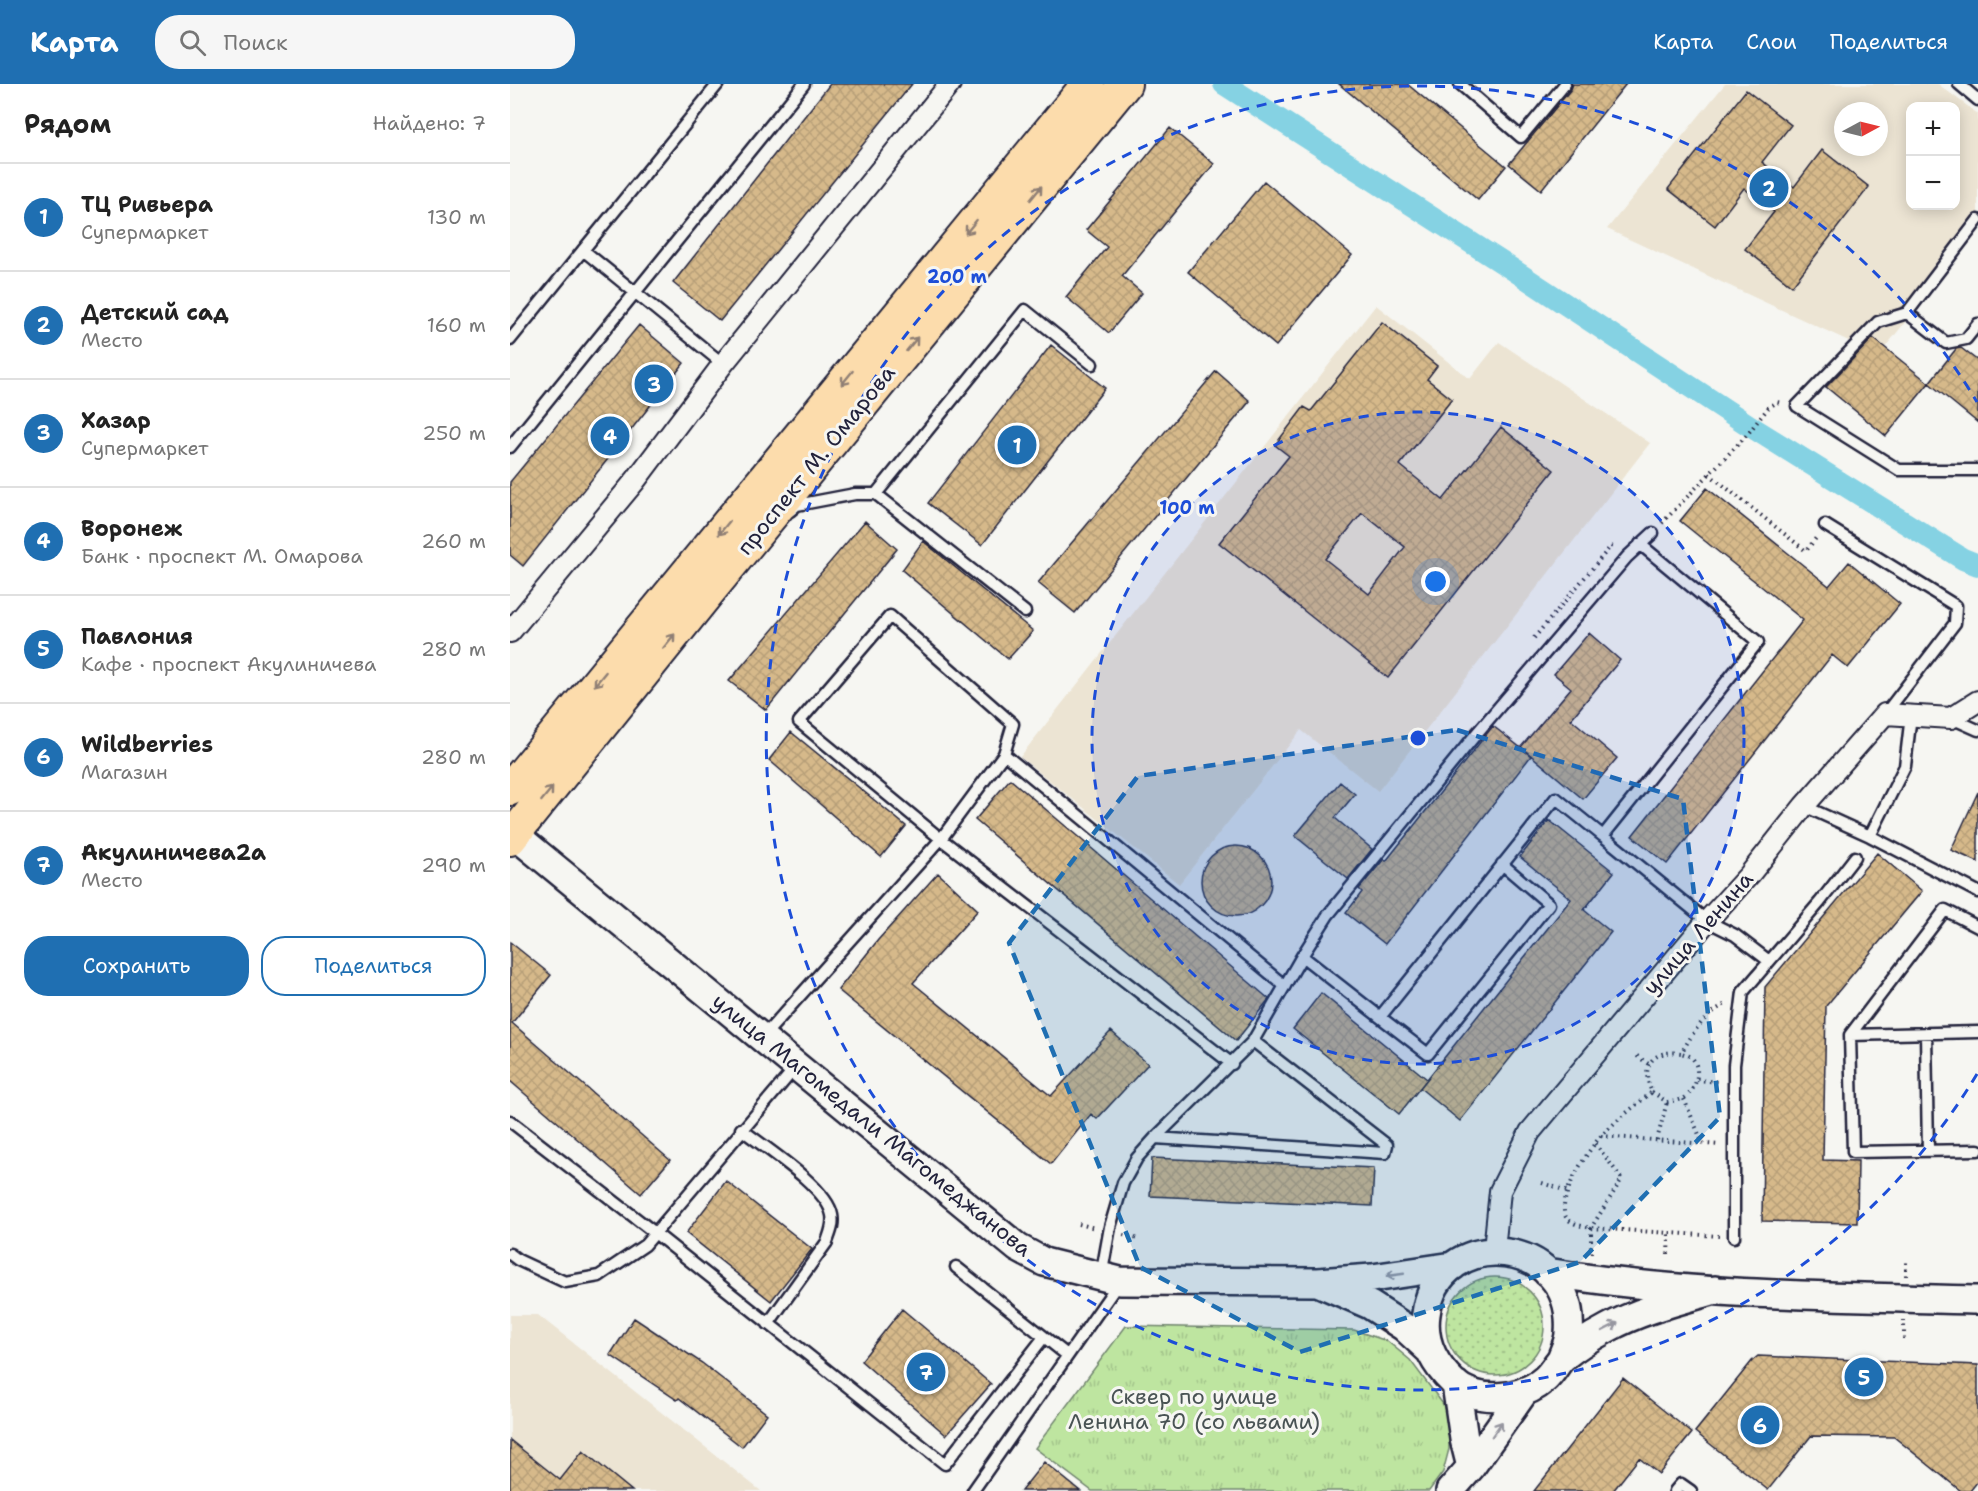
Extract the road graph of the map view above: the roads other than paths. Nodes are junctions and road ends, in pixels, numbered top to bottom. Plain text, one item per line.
1 (718, 84) edge
2 (804, 84) edge
3 (950, 84) edge
4 (1088, 84) edge
5 (1125, 84) edge
6 (1460, 84) edge
7 (1565, 84) edge
8 (1959, 84) edge
9 (1978, 100) edge
10 (1978, 220) edge
11 (583, 249) junction
12 (634, 293) junction
13 (1907, 312) junction
14 (1978, 324) edge
15 (510, 339) edge
16 (723, 364) junction
17 (1092, 364) dead end
18 (510, 447) edge
19 (1978, 470) edge
20 (876, 494) junction
21 (1826, 525) road end
22 (1653, 533) road end
23 (1640, 544) junction
24 (707, 594) junction
25 (1025, 612) dead end
26 (510, 632) edge
27 (1978, 701) edge
28 (1886, 714) junction
29 (1911, 715) junction
30 (1951, 718) junction
31 (1978, 730) edge
32 (1004, 754) junction
33 (510, 789) edge
34 (1804, 806) junction
35 (511, 835) edge
36 (1603, 836) junction
37 (1870, 836) junction
38 (940, 839) junction
39 (1855, 857) dead end
40 (1502, 864) junction
41 (1978, 892) edge
42 (1707, 921) junction
43 (1978, 927) edge
44 (1302, 956) junction
45 (1769, 961) junction
46 (1285, 986) junction
47 (1380, 1017) junction
48 (1978, 1032) edge
49 (1926, 1033) junction
50 (1850, 1035) junction
51 (762, 1038) junction
52 (1253, 1041) junction
53 (1232, 1064) junction
54 (796, 1066) junction
55 (510, 1121) edge
56 (741, 1129) junction
57 (1155, 1138) junction
58 (1978, 1150) edge
59 (1928, 1151) junction
60 (655, 1233) junction
61 (1734, 1237) road end
62 (1494, 1250) junction
63 (510, 1254) edge
64 (1453, 1266) junction
65 (956, 1267) dead end
66 (1547, 1272) junction
67 (1111, 1279) junction
68 (1318, 1282) junction
69 (1714, 1290) junction
70 (1978, 1300) edge
71 (768, 1324) junction
72 (1044, 1337) junction
73 (1428, 1349) junction
74 (1067, 1355) junction
75 (1561, 1359) junction
76 (1456, 1384) junction
77 (1524, 1392) junction
78 (1471, 1467) junction
79 (973, 1491) edge
80 (1450, 1491) edge
81 (1675, 1491) edge
82 (1691, 1491) edge

1 - 11 lane
2 - 12 lane
3 - 16 street
4 -> 33 main road, проспект М. Омарова
24 -> 5 main road, проспект М. Омарова
6 - 7 lane
8 - 9 lane
10 - 13 lane
11 - 12 lane
11 - 15 lane
12 - 16 lane
12 - 18 lane
13 - 14 lane
13 - 19 lane
16 - 26 street
17 - 20 lane
20 - 24 lane
20 - 25 lane
21 - 28 lane
22 - 23 lane
23 - 36 lane
23 - 44 lane
35 -> 24 main road, проспект М. Омарова
27 - 30 street
28 - 29 street
28 - 34 street, улица Ленина
29 - 30 street
29 - 37 lane
30 - 31 lane
32 - 38 lane
32 - 38 lane
32 - 46 lane
34 - 37 lane
34 - 42 street, улица Ленина
35 - 51 main road, улица Магомедали Магомеджанова
36 - 40 lane
36 - 42 lane
37 - 41 lane
38 - 51 lane
38 - 53 lane
39 - 45 lane
40 - 47 lane
40 - 47 lane
42 - 45 lane
42 - 62 street, улица Ленина
43 - 50 lane
44 - 46 lane
44 - 47 lane
45 - 61 lane
46 - 52 lane
48 - 49 lane
49 - 50 lane
49 - 59 lane
50 - 59 lane
51 - 54 main road, улица Магомедали Магомеджанова
52 - 53 lane
52 - 57 lane
53 - 57 lane
54 - 56 lane
54 - 67 main road, улица Магомедали Магомеджанова
55 - 60 lane
56 - 60 lane
56 - 71 lane
57 - 67 lane
58 - 59 lane
60 - 63 lane
60 - 71 lane
62 - 64 main road
62 - 66 main road
64 -> 68 main road, улица Магомедали Магомеджанова
64 - 73 main road
65 - 72 lane
66 - 69 main road
66 - 75 main road
67 - 68 main road, улица Магомедали Магомеджанова
67 - 74 lane
68 - 73 main road, улица Магомедали Магомеджанова
69 - 70 main road
75 -> 69 main road
71 - 72 lane
72 - 74 lane
73 - 76 main road
74 - 79 lane
75 - 77 main road
76 - 77 main road
76 - 78 main road
78 -> 77 main road
78 - 80 main road
81 - 82 lane

